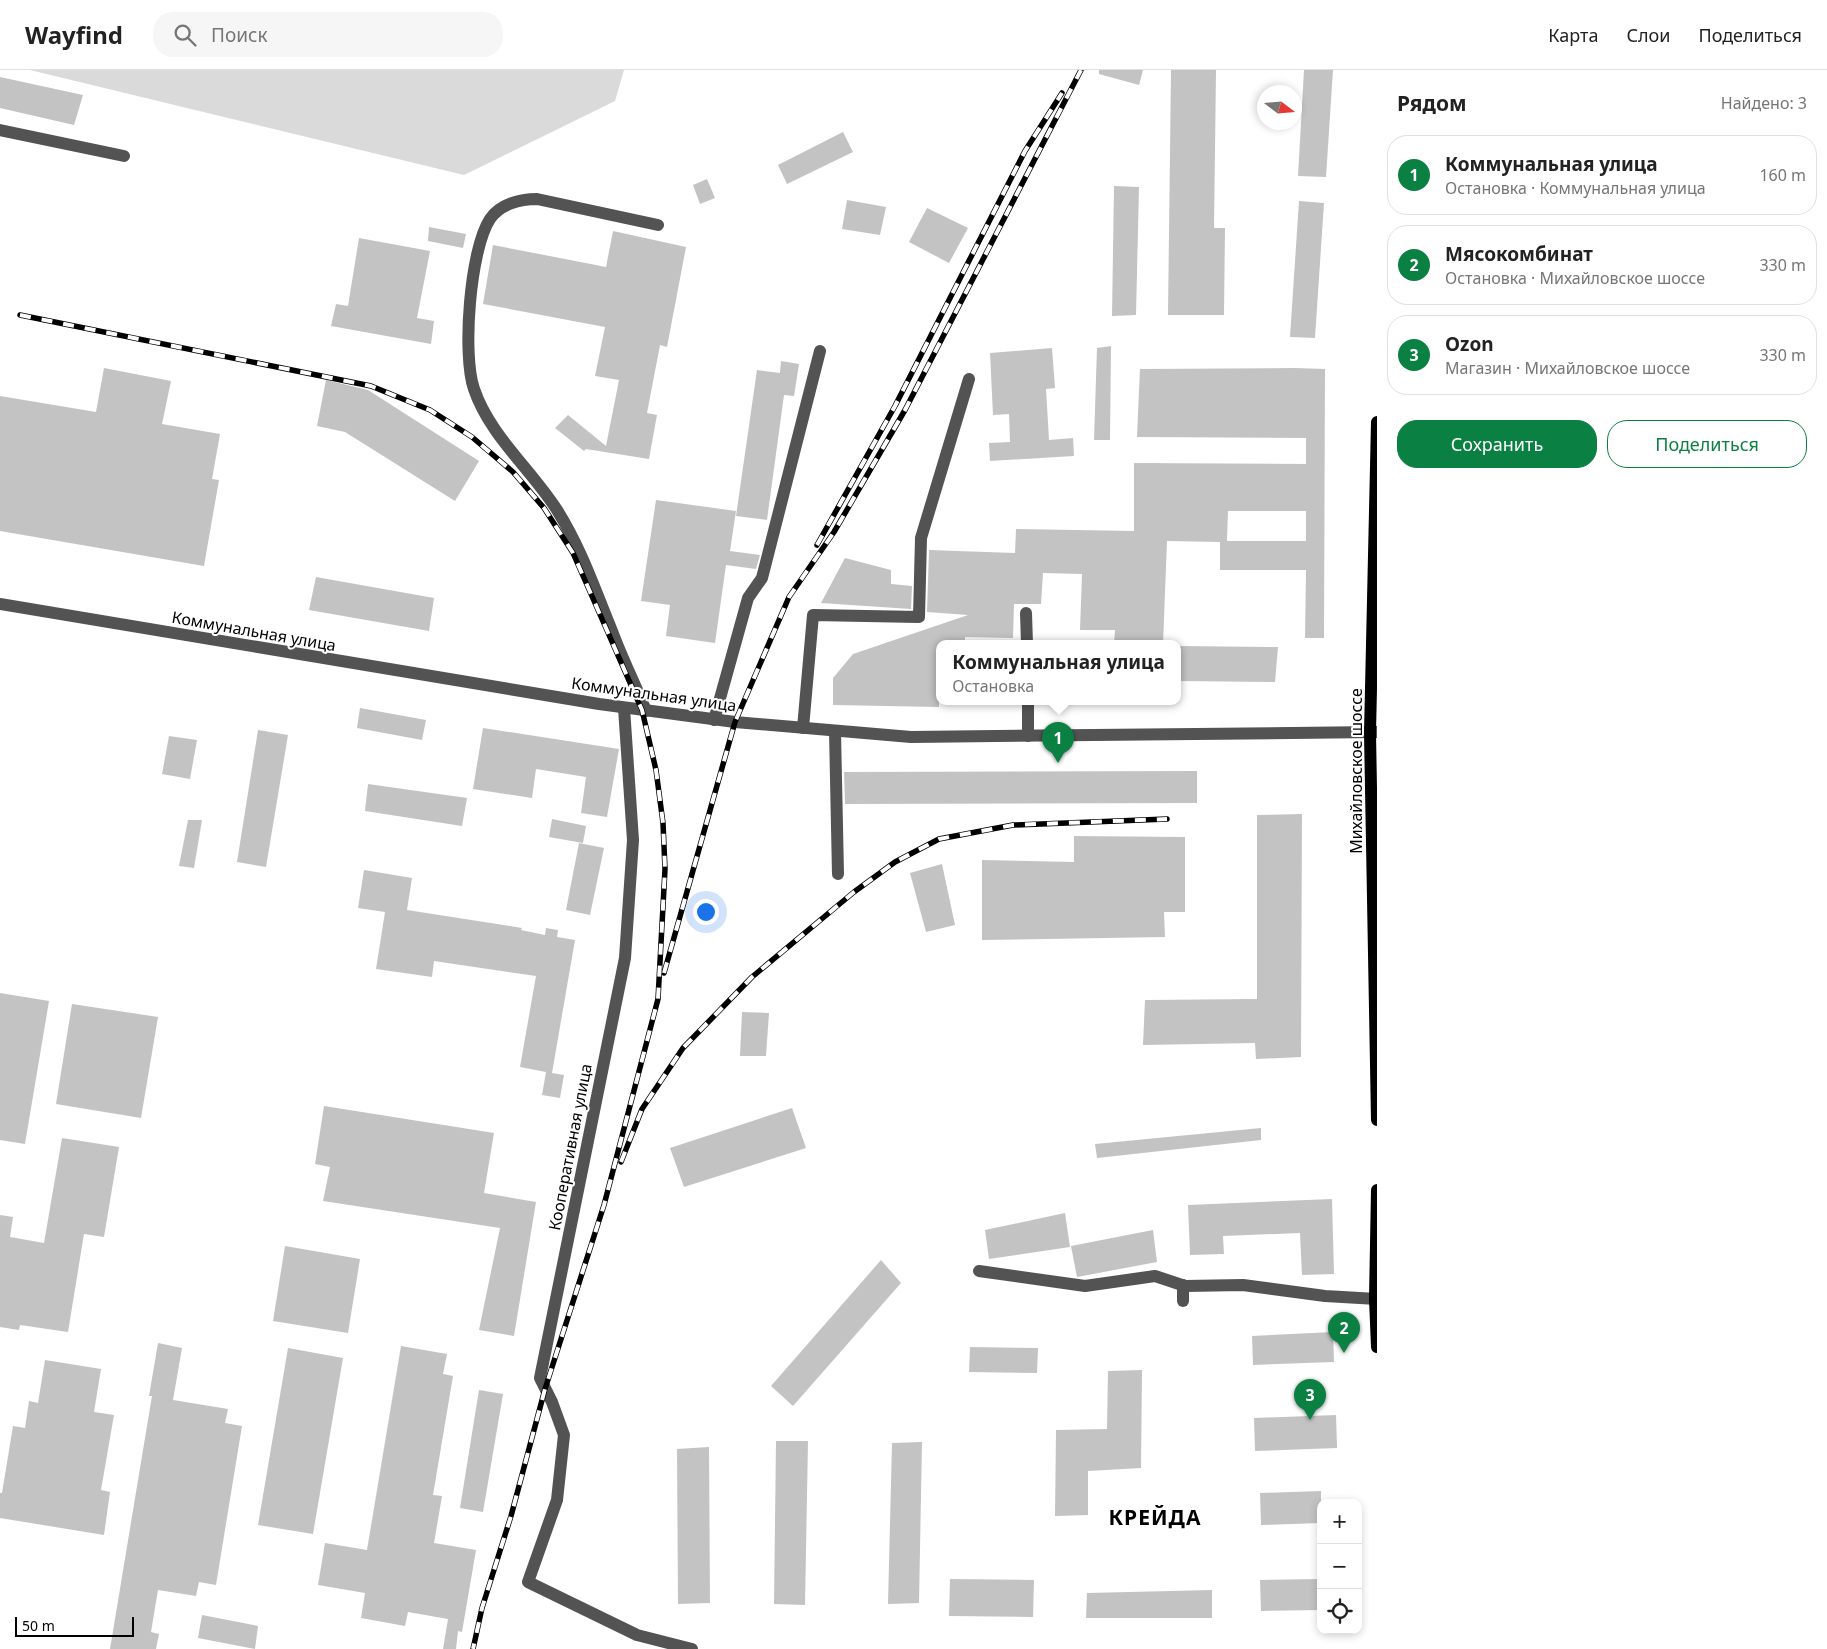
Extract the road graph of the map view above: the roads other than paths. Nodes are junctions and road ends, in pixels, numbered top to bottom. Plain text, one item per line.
1 (0, 130) edge
2 (124, 156) dead end
3 (658, 225) dead end
4 (820, 351) dead end
5 (968, 379) dead end
6 (1377, 422) edge
7 (0, 604) edge
8 (1026, 613) dead end
9 (1027, 640) edge
10 (1028, 705) edge
11 (624, 708) junction
12 (646, 711) junction
13 (714, 720) junction
14 (803, 728) junction
15 (835, 731) junction
16 (1374, 732) edge
17 (1028, 736) junction
18 (838, 874) dead end
19 (1376, 954) edge
20 (1377, 1120) edge
21 (1377, 1190) edge
22 (979, 1271) dead end
23 (1183, 1285) junction
24 (1376, 1299) edge
25 (1183, 1301) dead end
26 (1377, 1347) edge
27 (692, 1649) edge

1 - 2 street
3 - 12 street
4 - 13 street
5 - 14 street
6 - 16 main road, Михайловское шоссе
7 - 11 street, Коммунальная улица
8 - 9 street
10 - 17 street
11 - 12 street, Коммунальная улица
11 - 27 street, Кооперативная улица
12 - 13 street, Коммунальная улица
13 - 14 street, Коммунальная улица
14 - 15 street, Коммунальная улица
15 - 17 street, Коммунальная улица
15 - 18 street
16 - 17 street, Коммунальная улица
16 - 19 main road, Михайловское шоссе
19 - 20 main road, Михайловское шоссе
21 - 24 main road
22 - 23 street
23 - 24 street
23 - 25 street
24 - 26 main road

